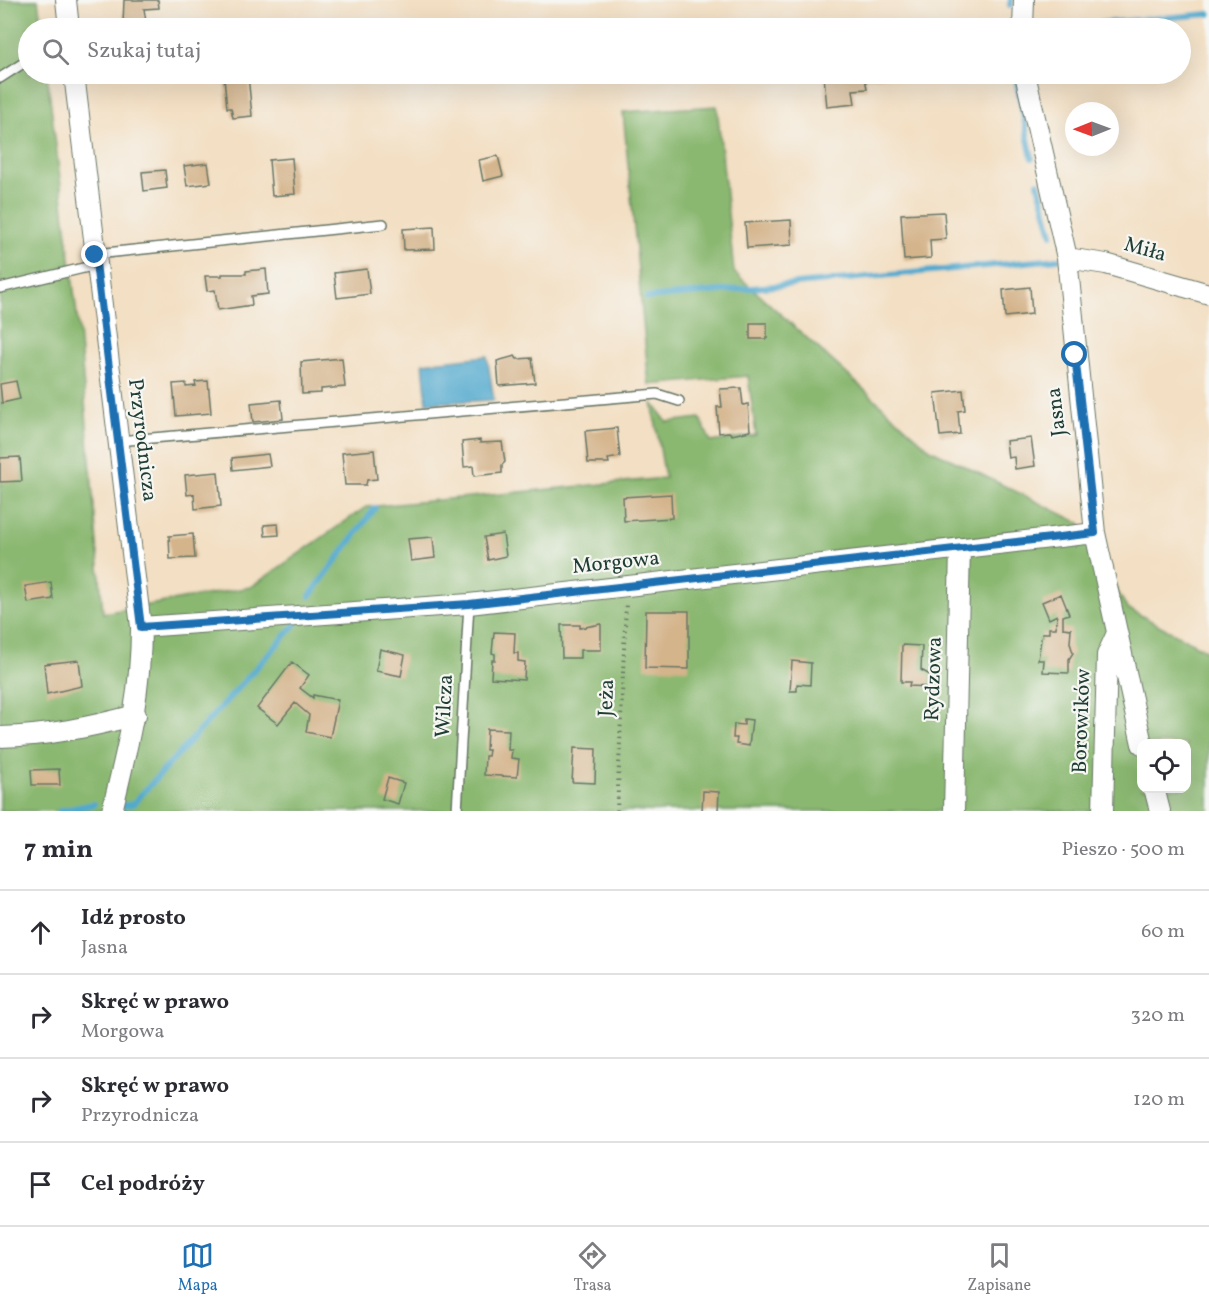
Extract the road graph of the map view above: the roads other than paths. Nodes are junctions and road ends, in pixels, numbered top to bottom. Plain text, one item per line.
1 (66, 0) edge
2 (1024, 0) edge
3 (68, 18) edge
4 (1023, 18) edge
5 (18, 66) edge
6 (0, 78) edge
7 (75, 84) edge
8 (1027, 84) edge
9 (383, 224) dead end
10 (1067, 258) junction
11 (96, 260) junction
12 (0, 288) edge
13 (1209, 294) edge
14 (679, 401) dead end
15 (118, 441) junction
16 (1095, 533) junction
17 (960, 548) junction
18 (469, 604) junction
19 (141, 627) junction
20 (1117, 633) junction
21 (136, 715) junction
22 (0, 737) edge
23 (1141, 739) edge
24 (1155, 793) edge
25 (112, 811) edge
26 (457, 811) edge
27 (954, 811) edge
28 (1103, 811) edge
29 (1160, 811) edge

1 - 3 street
2 - 4 street
5 - 6 lane
7 - 11 street, Przyrodnicza
8 - 10 street, Jasna
9 - 11 lane
10 - 13 street, Miła
10 - 16 street, Jasna
11 - 12 lane
11 - 15 street, Przyrodnicza
14 - 15 lane
15 - 19 street, Przyrodnicza
16 - 17 street, Morgowa
16 - 20 street, Jasna
17 - 18 street, Morgowa
17 - 27 street, Rydzowa
18 - 19 street, Morgowa
18 - 26 lane, Wilcza
19 - 21 street, Przyrodnicza
20 - 23 street, Jasna
20 - 28 street, Borowików
21 - 22 street
21 - 25 street, Przyrodnicza
24 - 29 street

